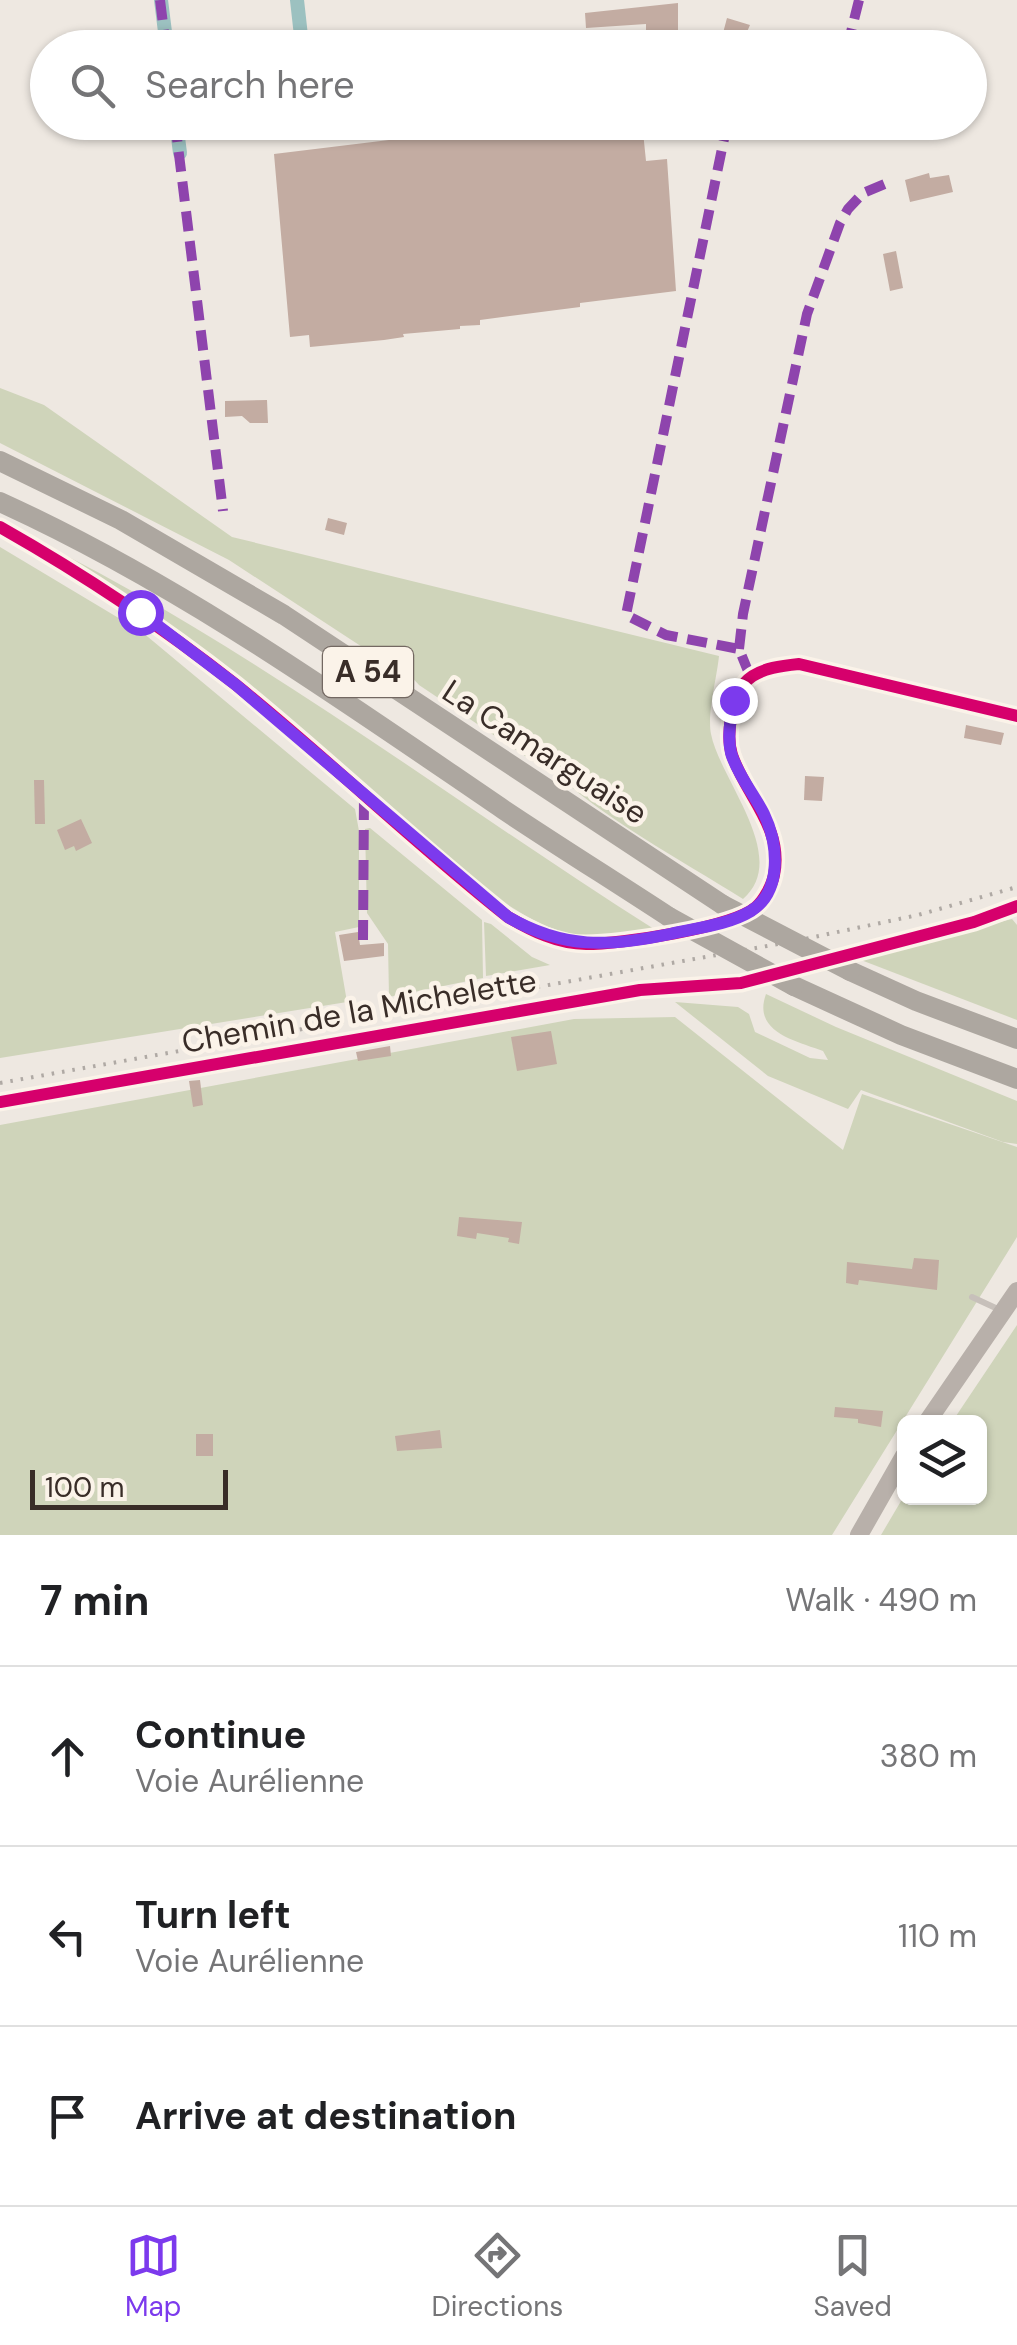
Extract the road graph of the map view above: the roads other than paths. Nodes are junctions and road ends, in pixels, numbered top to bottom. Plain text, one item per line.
1 (0, 461) edge
2 (0, 502) edge
3 (0, 526) edge
4 (1017, 716) edge
5 (1017, 906) edge
6 (1017, 1039) edge
7 (1017, 1079) edge
8 (0, 1102) edge
9 (1017, 1278) edge
10 (1017, 1291) edge
11 (972, 1297) dead end
12 (1001, 1311) junction
13 (932, 1415) edge
14 (897, 1468) edge
15 (859, 1535) edge

1 - 6 highway, La Camarguaise / A 54, bridge
2 - 7 highway, La Camarguaise / A 54, bridge
3 - 4 street
5 - 8 street, Chemin de la Michelette
9 - 12 street
10 - 12 street
11 - 12 lane
12 - 13 street
14 - 15 street

